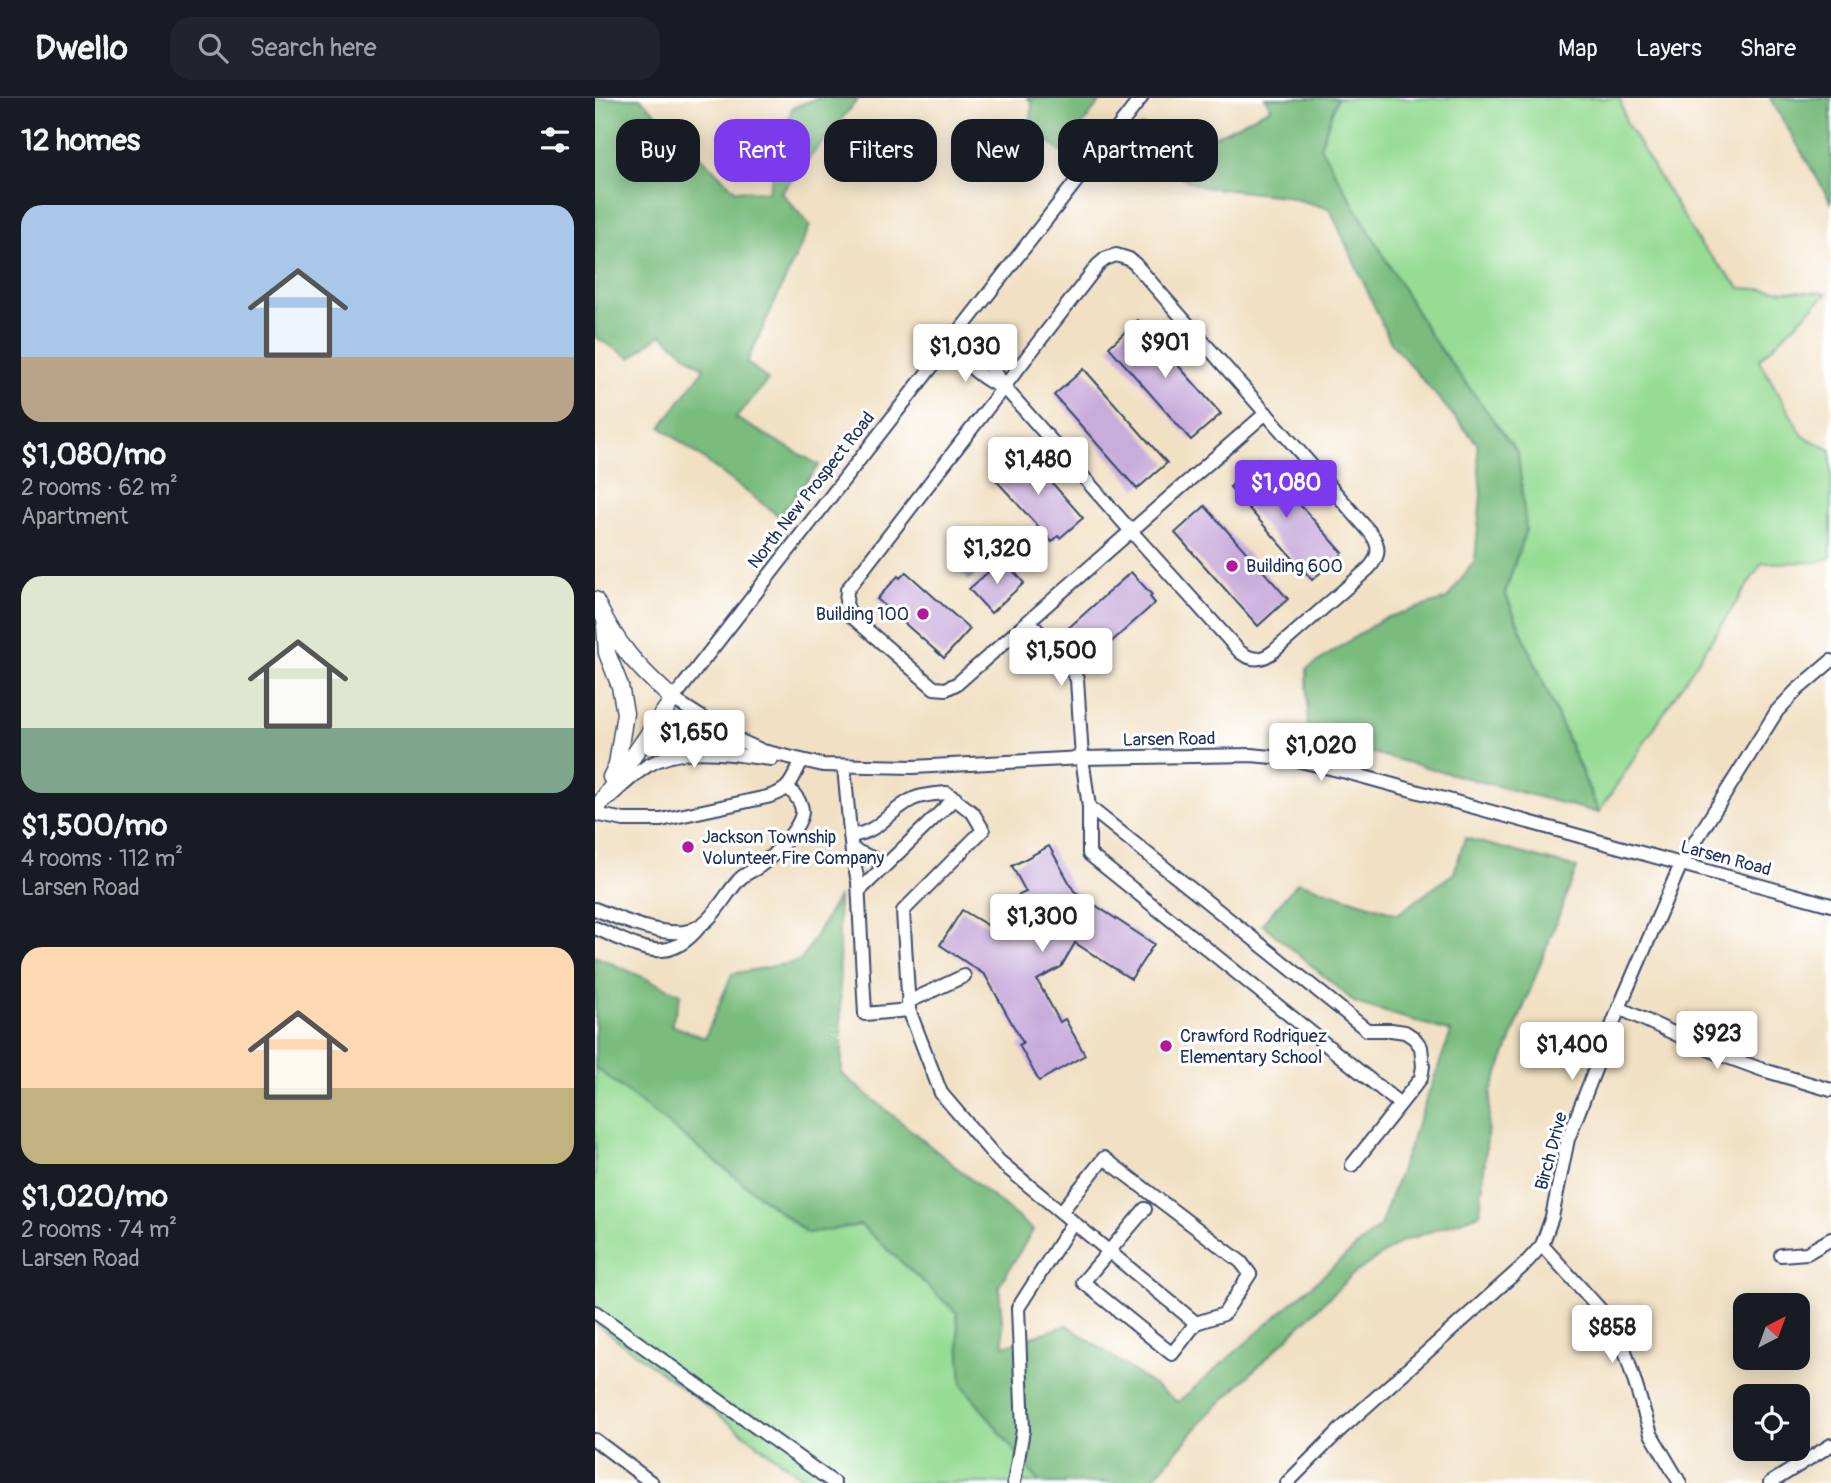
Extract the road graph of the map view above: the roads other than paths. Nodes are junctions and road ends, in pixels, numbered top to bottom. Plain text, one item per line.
1 (1141, 98) edge
2 (950, 344) junction
3 (1005, 388) junction
4 (1266, 413) junction
5 (1131, 531) junction
6 (595, 600) edge
7 (605, 620) junction
8 (1030, 622) junction
9 (1831, 662) edge
10 (673, 699) junction
11 (1082, 758) junction
12 (800, 762) junction
13 (844, 767) junction
14 (789, 788) junction
15 (955, 798) junction
16 (1089, 807) junction
17 (595, 812) edge
18 (850, 836) junction
19 (852, 849) junction
20 (886, 864) junction
21 (1681, 864) junction
22 (859, 891) junction
23 (1831, 905) edge
24 (595, 909) edge
25 (700, 926) junction
26 (595, 928) edge
27 (964, 976) dead end
28 (908, 1006) junction
29 (1619, 1008) junction
30 (1831, 1090) edge
31 (1400, 1104) junction
32 (1352, 1165) dead end
33 (1145, 1209) dead end
34 (1061, 1212) junction
35 (1073, 1222) junction
36 (1831, 1239) edge
37 (1542, 1245) junction
38 (1109, 1251) junction
39 (1781, 1255) dead end
40 (595, 1312) edge
41 (1196, 1323) junction
42 (595, 1440) edge
43 (1831, 1445) edge
44 (652, 1483) edge
45 (834, 1483) edge
46 (1014, 1483) edge
47 (1287, 1483) edge
48 (1680, 1483) edge
49 (1770, 1483) edge

1 - 2 street, North New Prospect Road
2 - 3 street
2 - 10 street, North New Prospect Road
3 - 4 street
3 - 5 street
3 - 8 street
4 - 5 street
4 - 5 street
5 - 8 street
6 - 7 main road
7 - 10 main road
7 - 17 main road
8 - 11 street
9 - 21 street, Birch Drive
10 - 12 street, Larsen Road
10 - 17 main road, North New Prospect Road
11 - 13 street, Larsen Road
11 - 16 street
11 - 21 street, Larsen Road
12 - 13 street, Larsen Road
12 - 14 street
12 - 17 street
13 - 18 street
14 - 17 street
14 - 25 street
15 - 18 street
15 - 20 street
15 - 28 street
16 - 31 street
16 - 31 street
18 - 19 street
19 - 20 street
19 - 22 street
20 - 22 street
21 - 23 street, Larsen Road
21 - 29 street, Birch Drive
22 - 28 street
24 - 25 street
25 - 26 street
27 - 28 street
28 - 34 street
29 - 30 street
29 - 37 street, Birch Drive
31 - 32 street
33 - 38 street
34 - 35 street
34 - 41 street
35 - 38 street
35 - 46 street
36 - 39 street
37 - 47 street, Birch Drive
37 - 48 street
38 - 41 street
38 - 41 street
40 - 45 street
42 - 44 street
43 - 49 street

